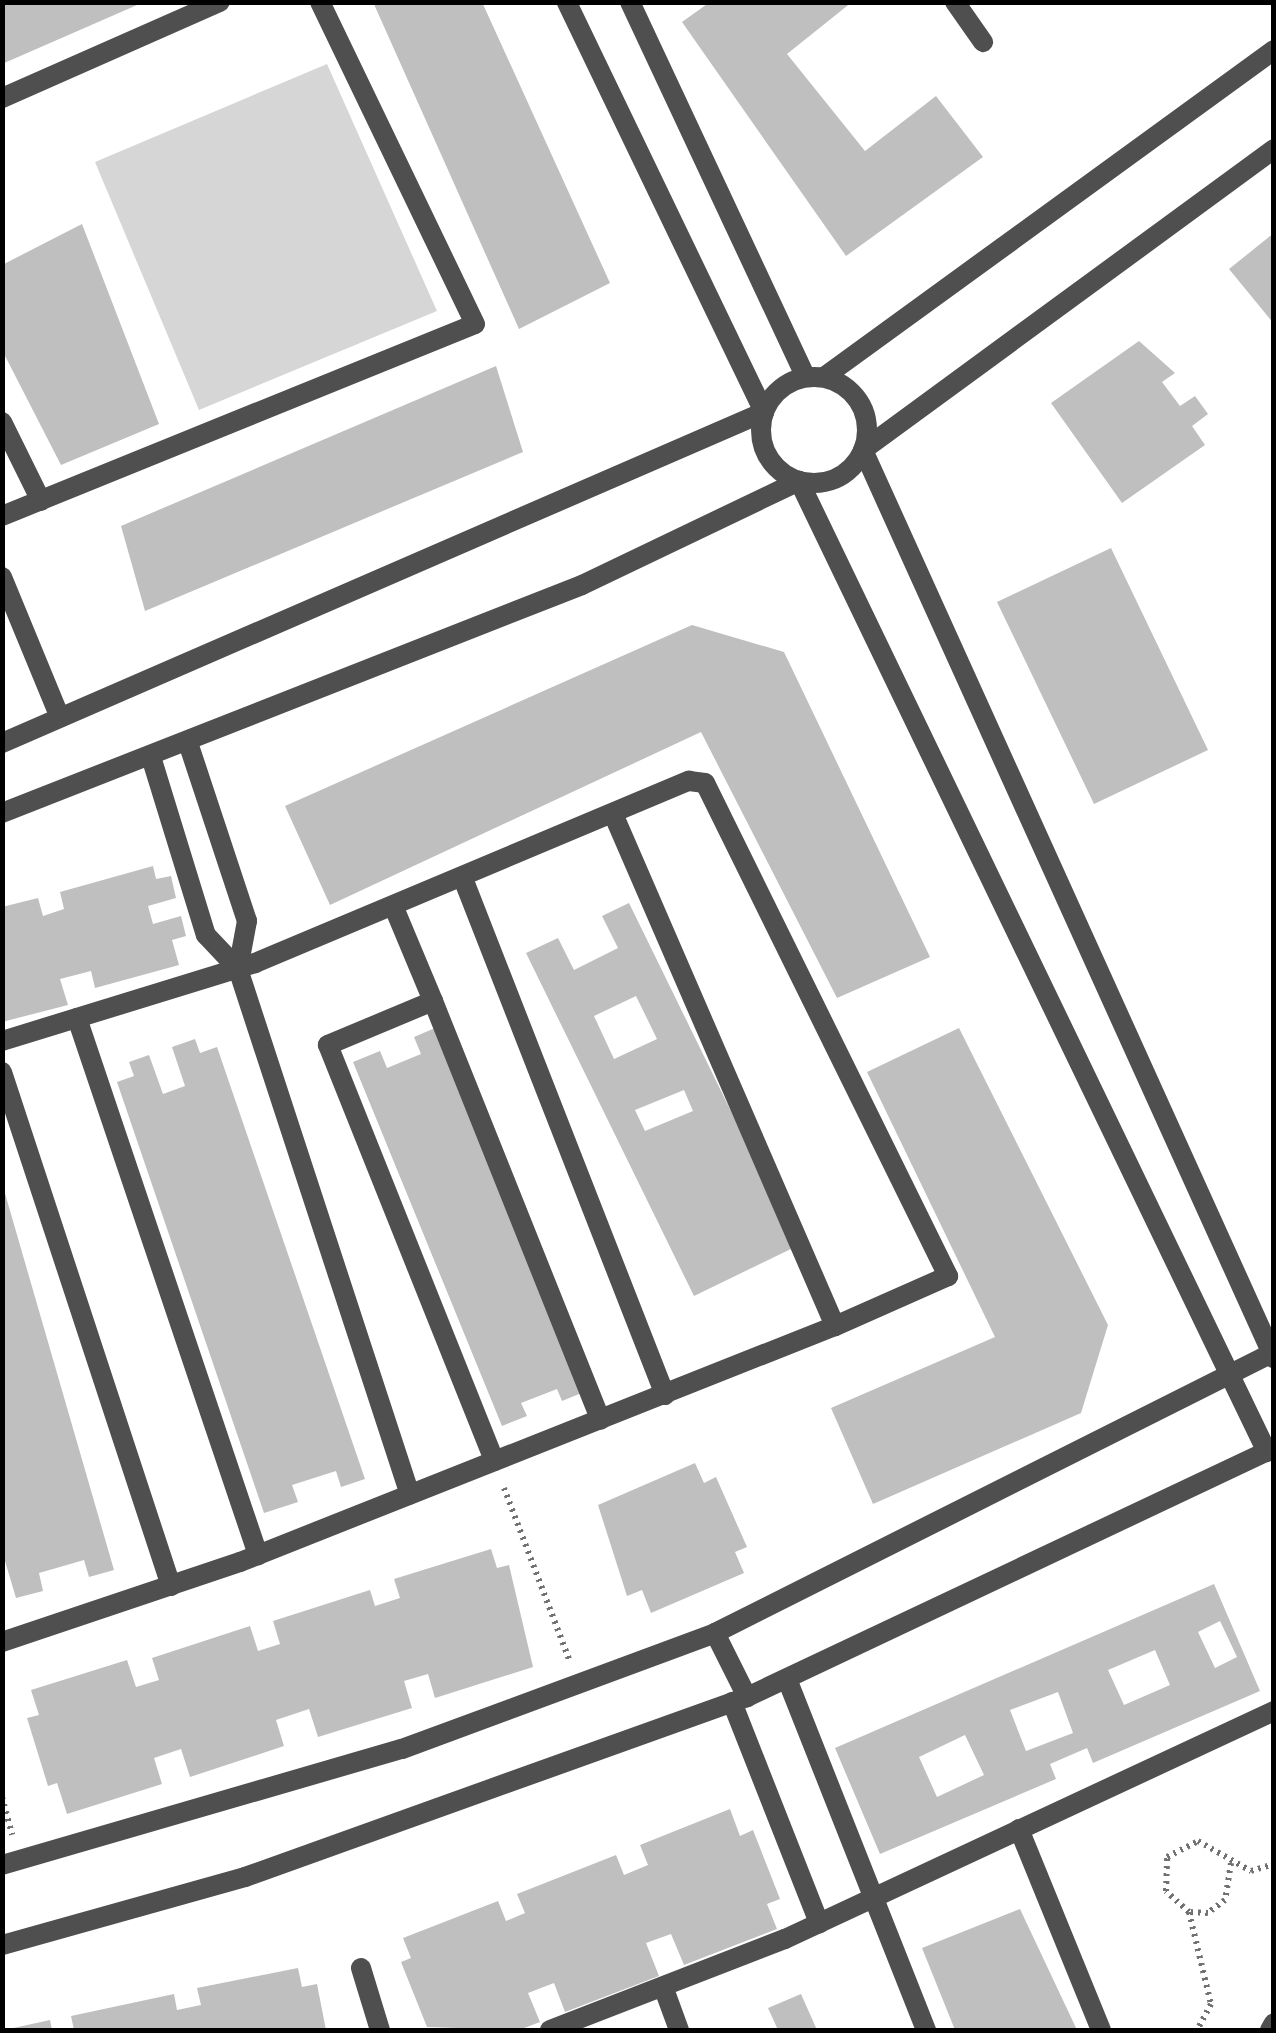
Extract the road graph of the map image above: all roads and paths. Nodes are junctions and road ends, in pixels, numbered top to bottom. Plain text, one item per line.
1 (220, 2) edge
2 (320, 2) edge
3 (567, 2) edge
4 (955, 2) edge
5 (633, 4) edge
6 (982, 42) dead end
7 (1274, 50) edge
8 (2, 98) edge
9 (1274, 149) edge
10 (815, 377) junction
11 (764, 412) junction
12 (2, 422) edge
13 (863, 450) junction
14 (799, 481) junction
15 (41, 501) junction
16 (2, 516) edge
17 (2, 576) edge
18 (60, 718) junction
19 (2, 743) edge
20 (189, 746) junction
21 (152, 760) junction
22 (2, 813) edge
23 (614, 816) junction
24 (464, 881) junction
25 (396, 910) junction
26 (238, 969) junction
27 (433, 1001) junction
28 (77, 1018) junction
29 (2, 1042) edge
30 (2, 1072) edge
31 (835, 1326) junction
32 (1273, 1354) edge
33 (1230, 1374) junction
34 (665, 1395) junction
35 (600, 1420) junction
36 (1270, 1450) edge
37 (494, 1461) junction
38 (410, 1495) junction
39 (258, 1555) junction
40 (171, 1586) junction
41 (716, 1633) junction
42 (3, 1638) edge
43 (787, 1679) junction
44 (578, 1684) junction
45 (739, 1700) junction
46 (1274, 1710) edge
47 (1019, 1829) junction
48 (1231, 1864) junction
49 (1274, 1864) edge
50 (2, 1865) edge
51 (873, 1898) junction
52 (1189, 1912) junction
53 (819, 1923) junction
54 (2, 1945) edge
55 (361, 1968) dead end
56 (664, 1989) junction
57 (1274, 2023) edge
58 (380, 2030) edge
59 (550, 2030) edge
60 (680, 2030) edge
61 (926, 2030) edge
62 (1101, 2030) edge
63 (1197, 2030) edge
64 (1270, 2030) edge

1 - 8 street
2 - 15 street
3 - 11 street
4 - 6 street
5 - 10 street
7 - 10 street
9 - 13 street
10 - 11 street
10 - 13 street
11 - 14 street
11 - 18 street
12 - 15 street
13 - 14 street
13 - 32 street
14 - 20 street
14 - 33 street
15 - 16 street
17 - 18 street
18 - 19 street
20 - 21 street
20 - 26 street
21 - 22 street
21 - 26 street
23 - 24 street
23 - 31 street
23 - 31 street
24 - 25 street
24 - 34 street
25 - 26 street
25 - 27 street
26 - 28 street
26 - 38 street
27 - 35 street
27 - 37 street
28 - 29 street
28 - 39 street
30 - 40 street
31 - 34 street
32 - 33 street
33 - 36 street
33 - 41 street
34 - 35 street
35 - 37 street
36 - 43 street
37 - 38 street
37 - 44 path
38 - 39 street
39 - 40 street
40 - 42 street
41 - 44 street
41 - 45 street
43 - 45 street
43 - 51 street
44 - 50 street
45 - 53 street
45 - 54 street
46 - 47 street
47 - 51 street
47 - 62 street
48 - 49 path
48 - 52 path
48 - 52 path
51 - 53 street
51 - 61 street
52 - 63 path
53 - 56 street
55 - 58 street
56 - 59 street
56 - 60 street
57 - 64 street

